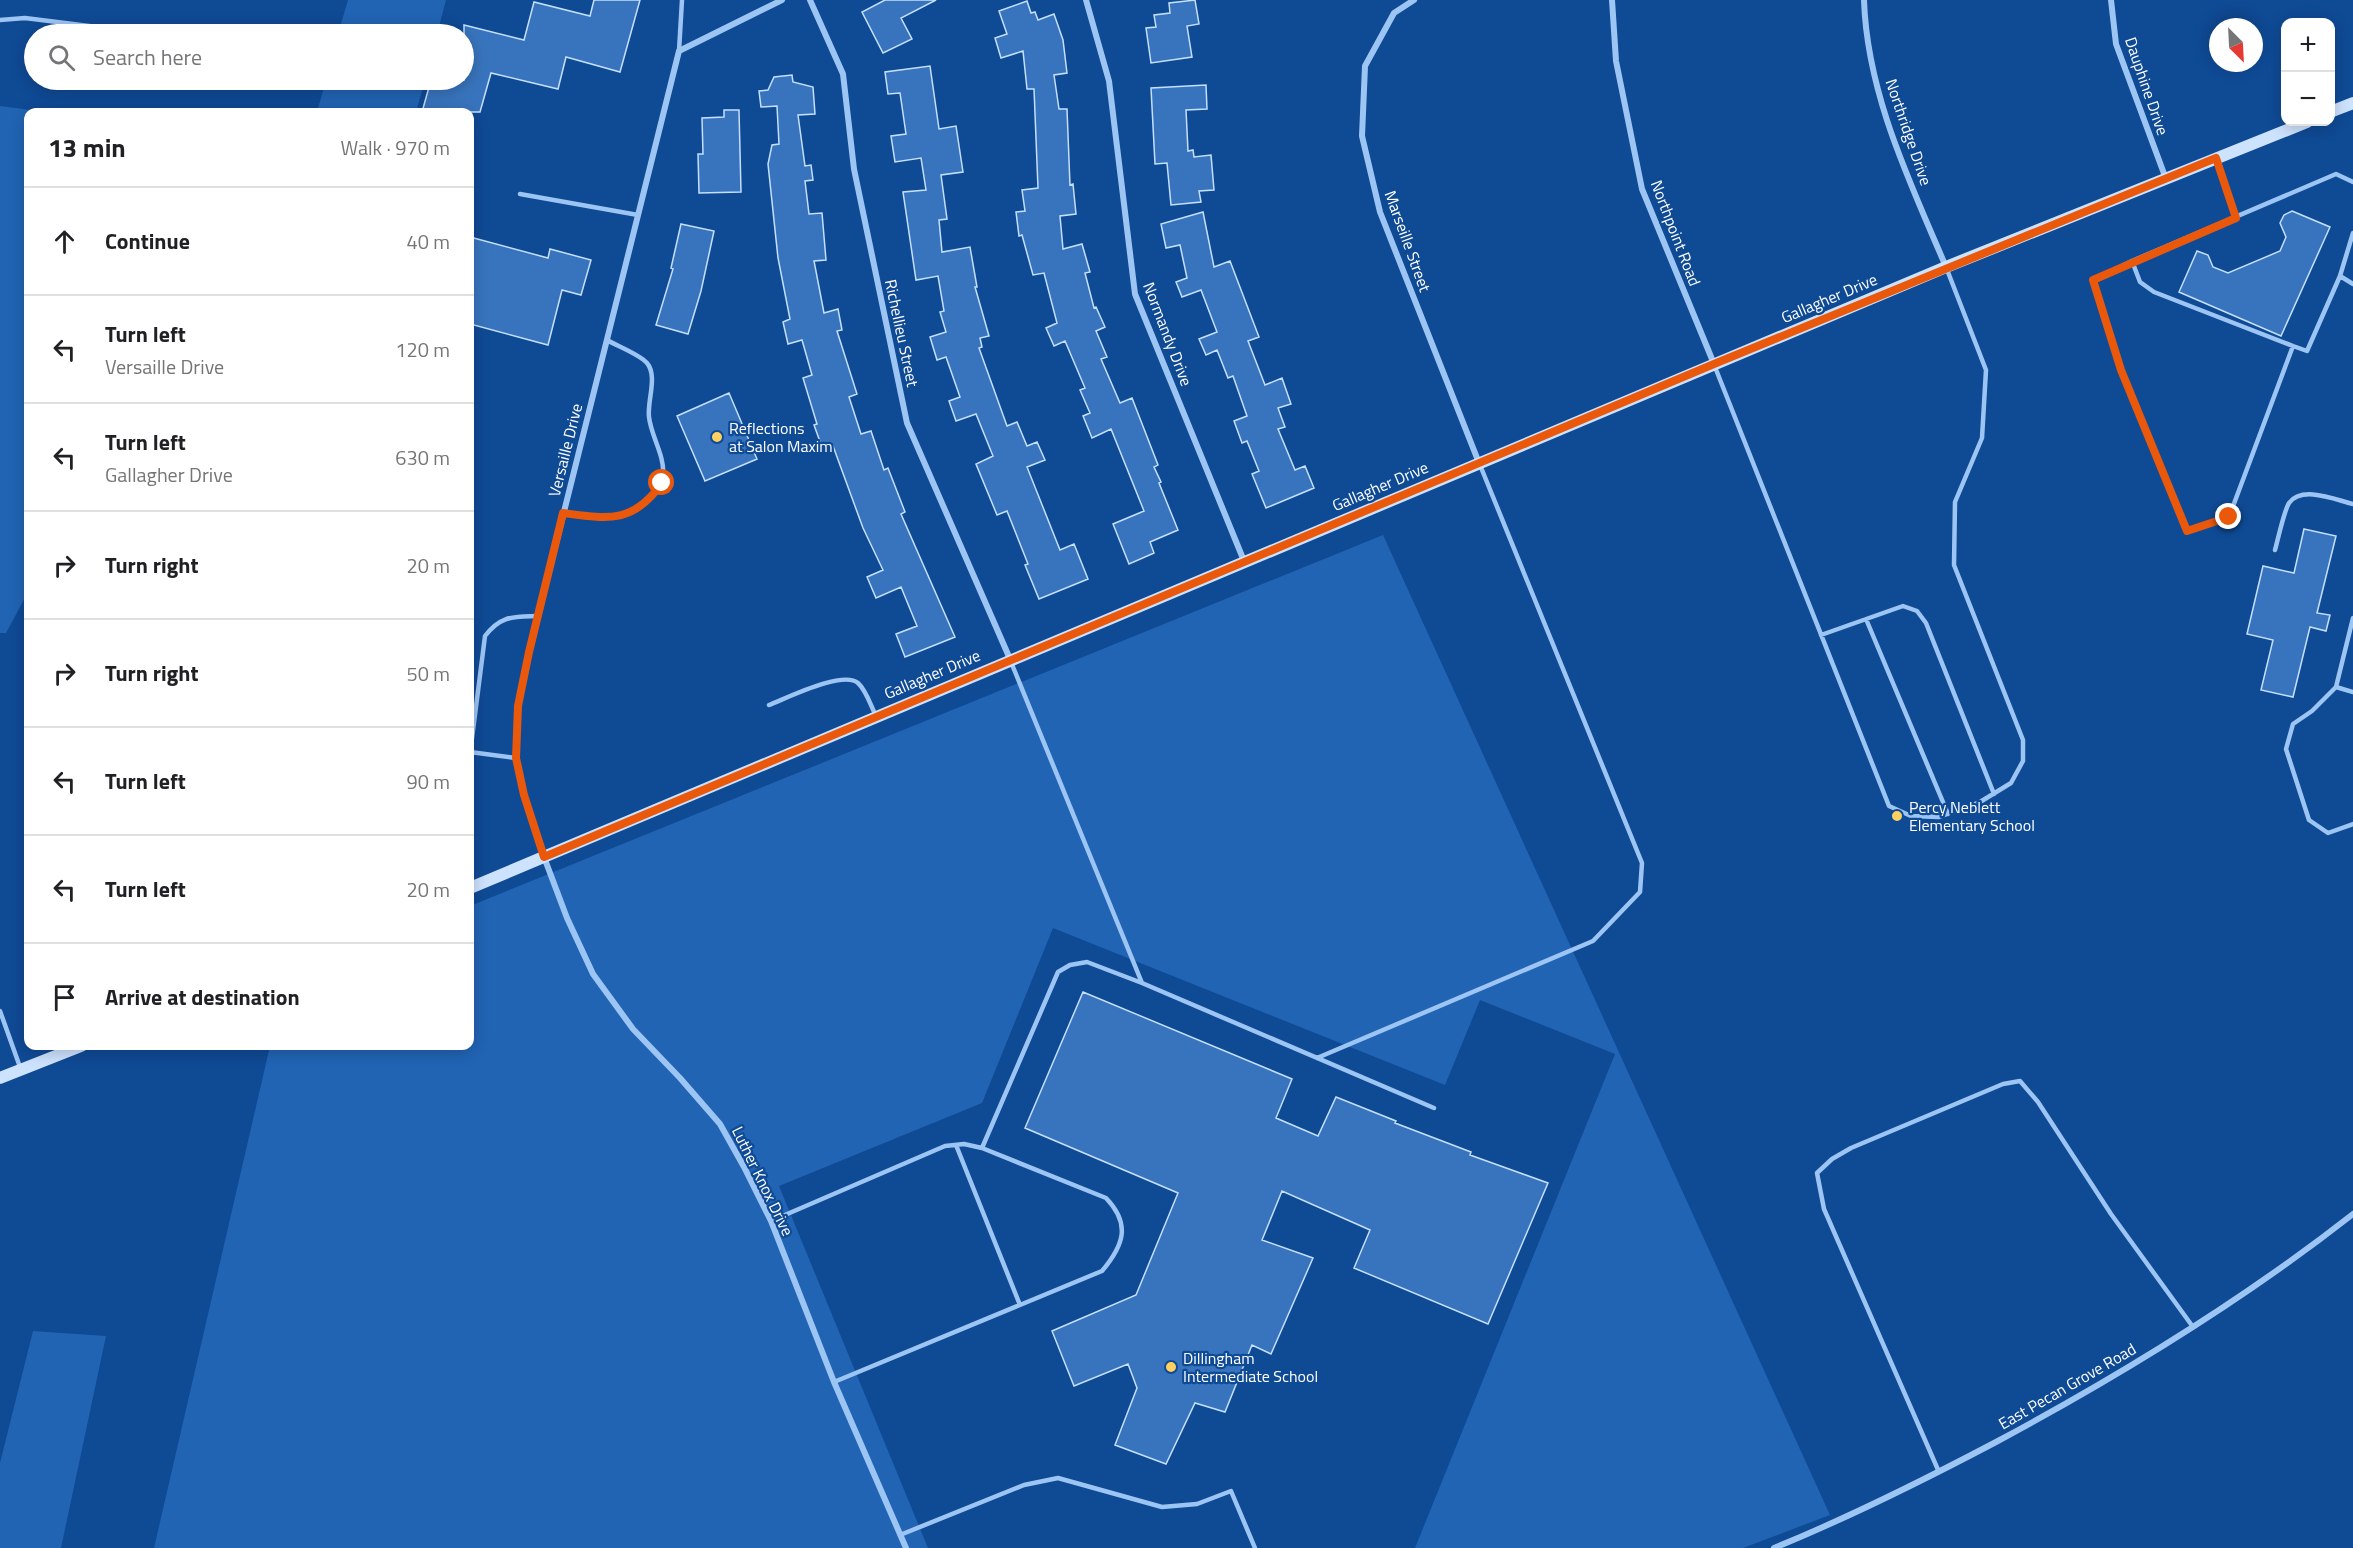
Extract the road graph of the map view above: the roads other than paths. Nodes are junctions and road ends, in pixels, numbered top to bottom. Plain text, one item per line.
1 (682, 0) edge
2 (782, 0) edge
3 (810, 0) edge
4 (1086, 0) edge
5 (1414, 0) edge
6 (1612, 0) edge
7 (1864, 0) edge
8 (2111, 0) edge
9 (0, 20) edge
10 (73, 24) edge
11 (679, 51) junction
12 (2353, 103) edge
13 (2335, 110) edge
14 (2297, 126) edge
15 (2216, 158) junction
16 (2166, 178) junction
17 (2353, 182) edge
18 (520, 194) dead end
19 (638, 215) junction
20 (2236, 218) junction
21 (2353, 233) edge
22 (2132, 261) junction
23 (1946, 267) junction
24 (2340, 276) junction
25 (2353, 284) edge
26 (607, 340) junction
27 (2293, 346) junction
28 (1714, 364) junction
29 (1479, 463) junction
30 (2353, 504) edge
31 (563, 513) junction
32 (2275, 550) dead end
33 (1244, 561) junction
34 (538, 616) junction
35 (2353, 618) edge
36 (1866, 619) junction
37 (1821, 635) junction
38 (1010, 659) junction
39 (2336, 687) junction
40 (2353, 692) edge
41 (769, 705) dead end
42 (876, 716) junction
43 (474, 722) edge
44 (474, 753) edge
45 (516, 758) junction
46 (1994, 794) junction
47 (1948, 814) junction
48 (2353, 824) edge
49 (544, 857) junction
50 (474, 886) edge
51 (1143, 983) junction
52 (0, 1011) edge
53 (71, 1050) edge
54 (1317, 1058) junction
55 (21, 1070) junction
56 (0, 1078) edge
57 (1434, 1108) dead end
58 (956, 1145) junction
59 (982, 1148) junction
60 (2353, 1214) edge
61 (771, 1221) junction
62 (1020, 1305) junction
63 (2193, 1327) junction
64 (834, 1382) junction
65 (1939, 1472) junction
66 (900, 1535) junction
67 (906, 1548) edge
68 (1255, 1548) edge
69 (1774, 1548) edge

1 - 11 lane
2 - 11 street
3 - 38 street, Richellieu Street
4 - 33 street, Normandy Drive
5 - 29 street, Marseille Street
6 - 28 street, Northpoint Road
7 - 23 street, Northridge Drive
8 - 16 street, Dauphine Drive
9 - 10 lane
11 - 19 street, Versaille Drive
12 - 13 street
14 - 15 street, Gallagher Drive
15 - 16 street, Gallagher Drive
15 - 20 lane
16 - 23 street, Gallagher Drive
17 - 20 lane
18 - 19 lane
19 - 26 street, Versaille Drive
20 - 22 lane
21 - 24 lane
22 - 27 lane
22 - 27 lane
23 - 28 street, Gallagher Drive
23 - 46 lane
24 - 25 lane
24 - 27 lane
26 - 31 street, Versaille Drive
26 - 31 lane
28 - 29 street, Gallagher Drive
28 - 37 lane
29 - 33 street, Gallagher Drive
29 - 54 lane
30 - 32 lane
31 - 34 street, Versaille Drive
33 - 38 street, Gallagher Drive
34 - 43 lane
34 - 45 street, Versaille Drive
35 - 39 lane
36 - 37 lane
36 - 46 lane
36 - 47 lane
37 - 47 lane
38 - 42 street, Gallagher Drive
38 - 51 lane
39 - 40 lane
39 - 48 lane
41 - 42 lane
42 - 49 street, Gallagher Drive
44 - 45 lane
45 - 49 street, Versaille Drive
46 - 47 lane
49 - 50 street, Gallagher Drive
49 - 61 street, Luther Knox Drive
51 - 54 lane
51 - 59 lane
52 - 55 lane
53 - 55 street
54 - 57 lane
55 - 56 street
58 - 59 lane
58 - 61 lane
58 - 62 lane
59 - 62 lane
60 - 63 street, East Pecan Grove Road
61 - 64 street, Luther Knox Drive
62 - 64 lane
63 - 65 street, East Pecan Grove Road
63 - 65 lane
64 - 66 street, Luther Knox Drive
65 - 69 street, East Pecan Grove Road
66 - 67 street, Luther Knox Drive
66 - 68 lane

